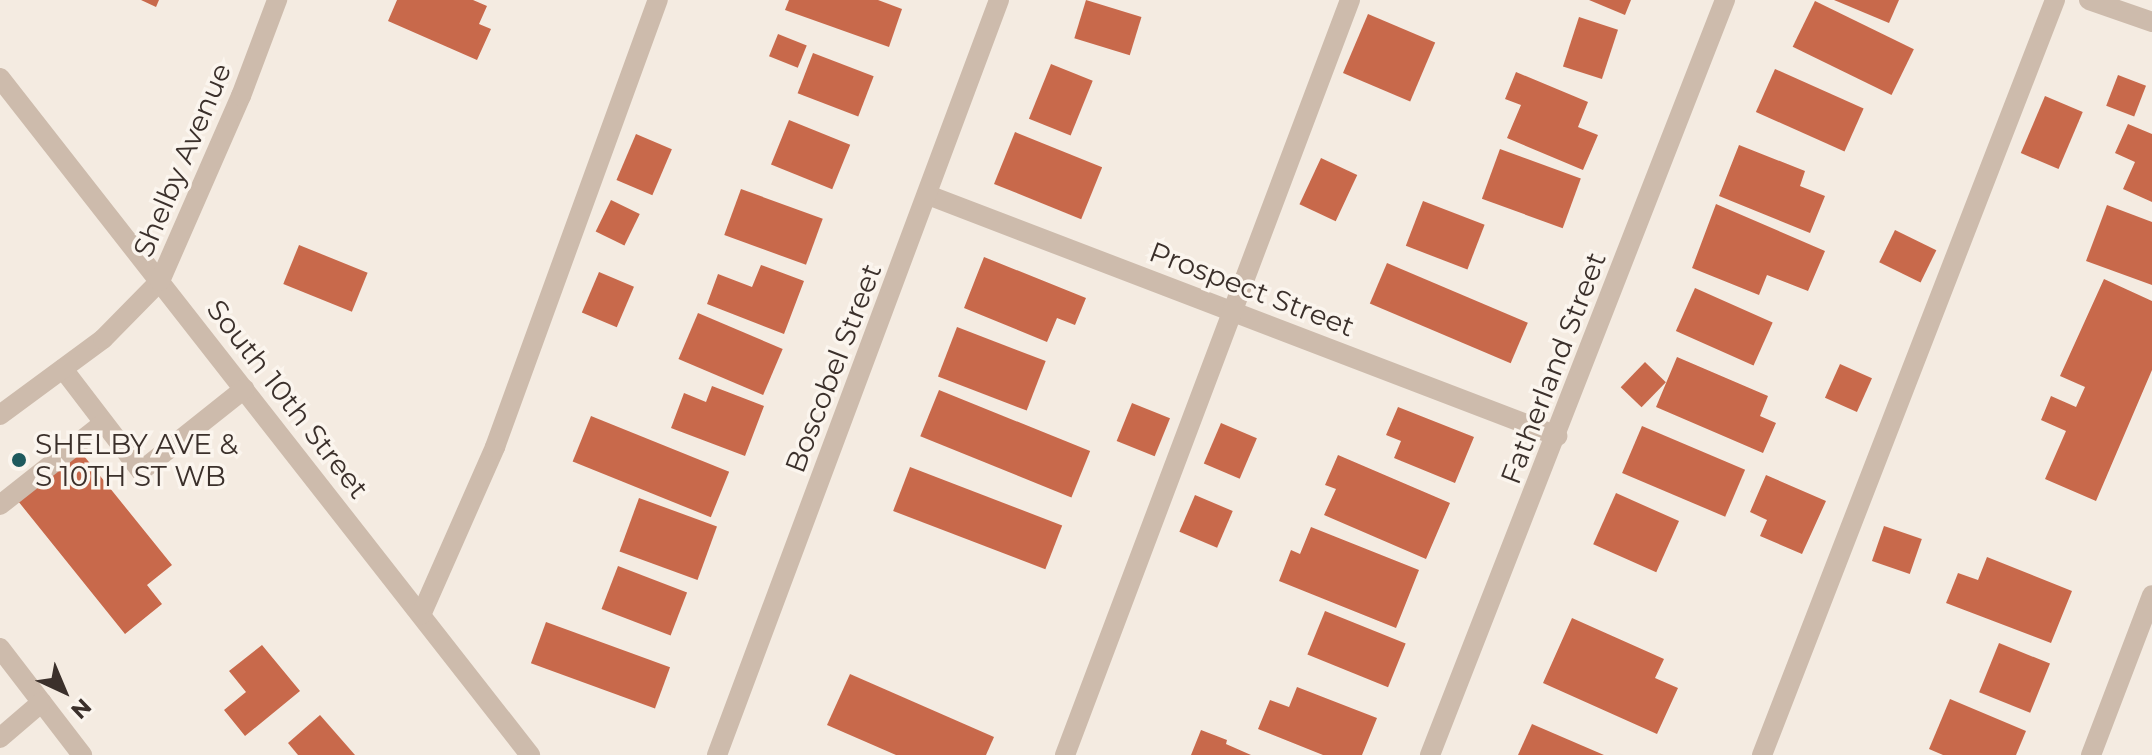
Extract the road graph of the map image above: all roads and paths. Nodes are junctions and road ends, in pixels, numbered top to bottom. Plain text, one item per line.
1 (277, 0) edge
2 (658, 0) edge
3 (999, 0) edge
4 (1350, 0) edge
5 (1725, 0) edge
6 (2055, 0) edge
7 (2089, 0) edge
8 (2152, 22) edge
9 (0, 78) edge
10 (928, 195) junction
11 (160, 281) junction
12 (1236, 313) junction
13 (63, 369) junction
14 (244, 389) junction
15 (0, 415) edge
16 (104, 423) junction
17 (1557, 436) junction
18 (0, 505) edge
19 (2152, 595) edge
20 (421, 615) junction
21 (0, 648) edge
22 (42, 702) junction
23 (0, 738) edge
24 (82, 755) edge
25 (530, 755) edge
26 (717, 755) edge
27 (1065, 755) edge
28 (1430, 755) edge
29 (1762, 755) edge
30 (2091, 755) edge

1 - 11 street, Shelby Avenue
2 - 20 street
3 - 10 street, Boscobel Street
4 - 12 street
5 - 17 street, Fatherland Street
6 - 29 street
7 - 8 street
9 - 11 street, South 10th Street
10 - 12 street, Prospect Street
10 - 26 street, Boscobel Street
11 - 13 street, Shelby Avenue
11 - 14 street, South 10th Street
12 - 17 street, Prospect Street
12 - 27 street
13 - 15 street, Shelby Avenue
13 - 16 street
14 - 16 street
14 - 20 street, South 10th Street
16 - 18 street
17 - 28 street, Fatherland Street
19 - 30 street
20 - 25 street, South 10th Street
21 - 22 street
22 - 23 street
22 - 24 street

